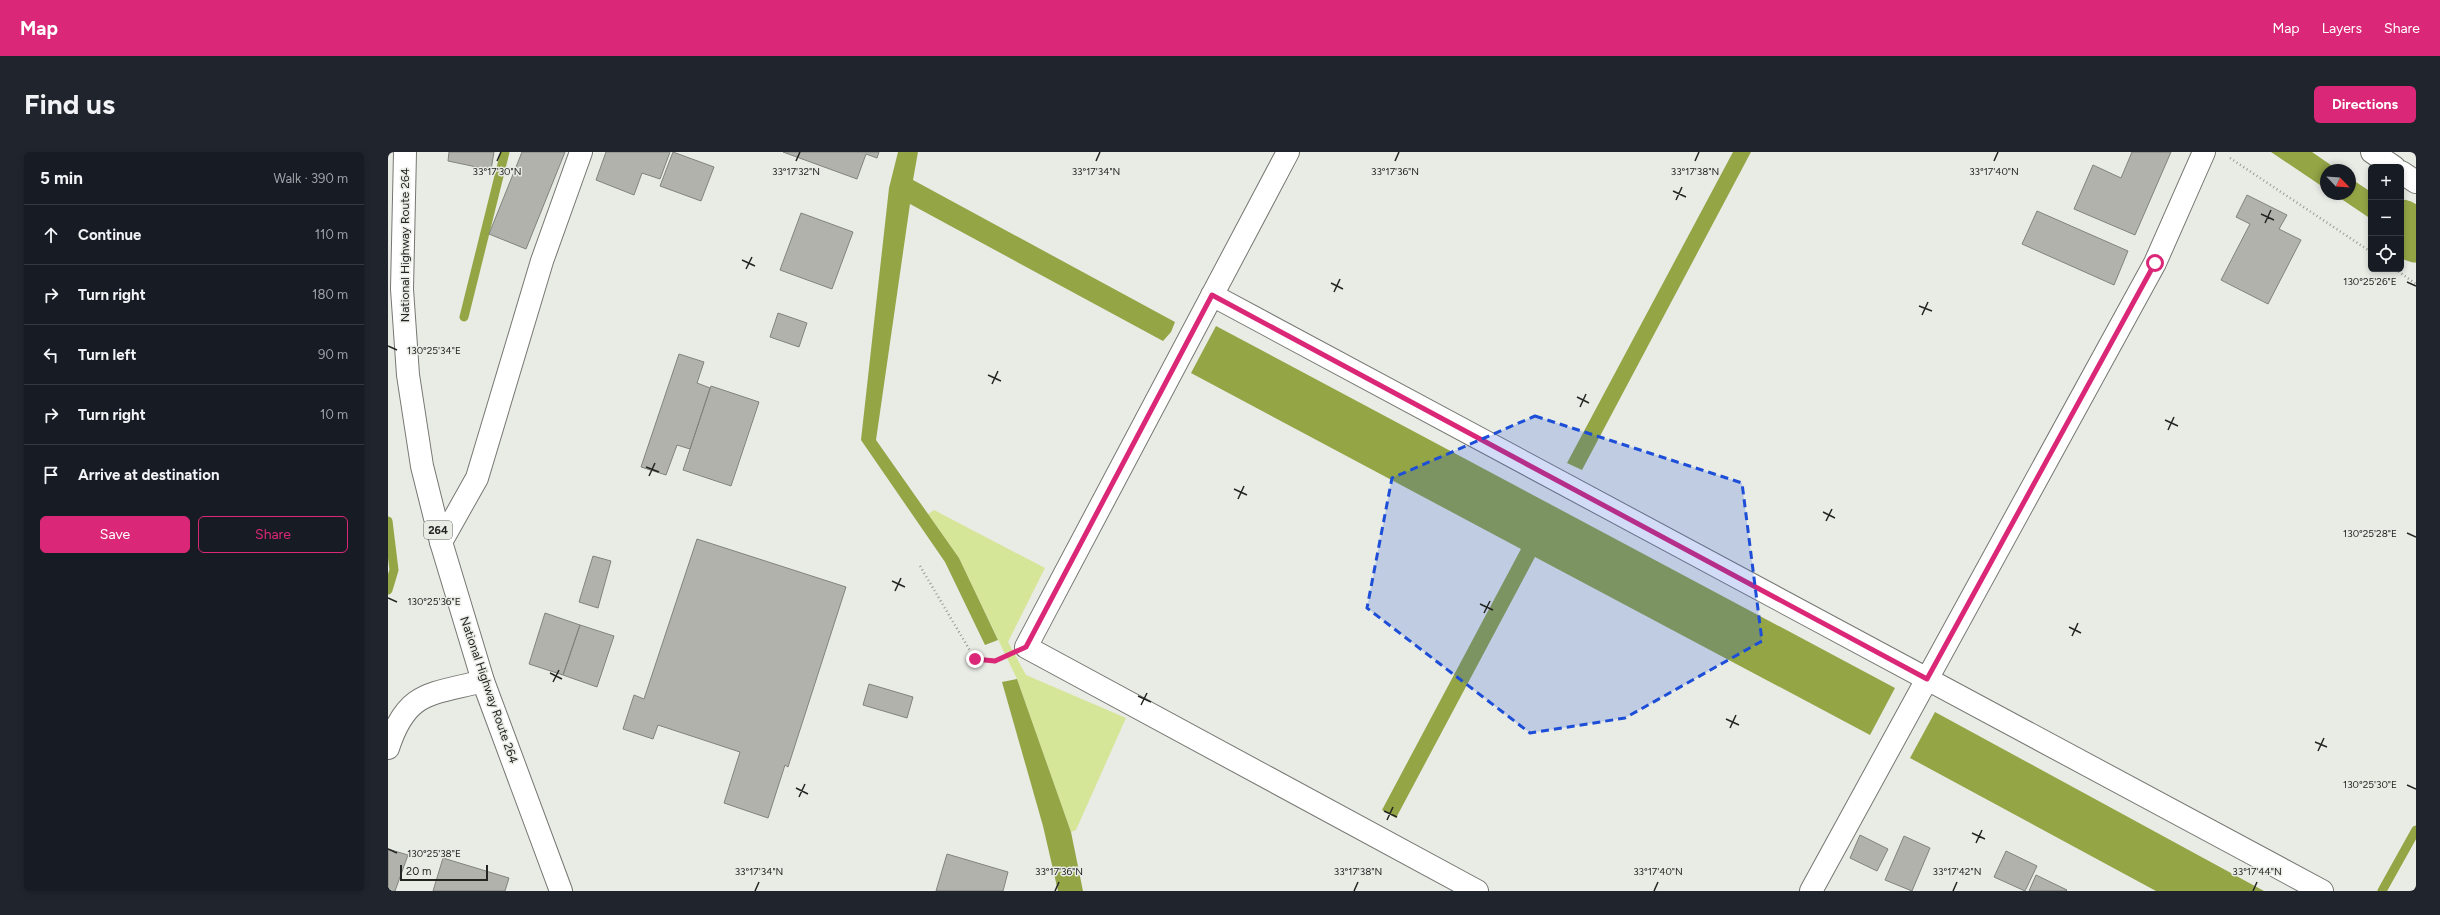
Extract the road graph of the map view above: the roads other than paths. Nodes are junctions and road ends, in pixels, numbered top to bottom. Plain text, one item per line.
1 (405, 152) edge
2 (581, 152) edge
3 (1288, 152) edge
4 (2204, 152) edge
5 (2372, 152) edge
6 (2390, 164) edge
7 (2404, 174) edge
8 (2416, 182) edge
9 (395, 289) edge
10 (1212, 295) junction
11 (441, 542) junction
12 (1927, 679) junction
13 (483, 681) junction
14 (388, 748) edge
15 (561, 891) edge
16 (1477, 891) edge
17 (1811, 891) edge
18 (2322, 891) edge

1 - 9 main road, National Highway Route 264 / 264
2 - 11 main road
3 - 10 main road
4 - 12 main road
5 - 6 main road
7 - 8 main road
9 - 11 main road, National Highway Route 264 / 264
10 - 12 main road
10 - 16 main road
11 - 13 main road, National Highway Route 264 / 264
12 - 17 main road
12 - 18 main road
13 - 14 main road
13 - 15 main road, National Highway Route 264 / 264

